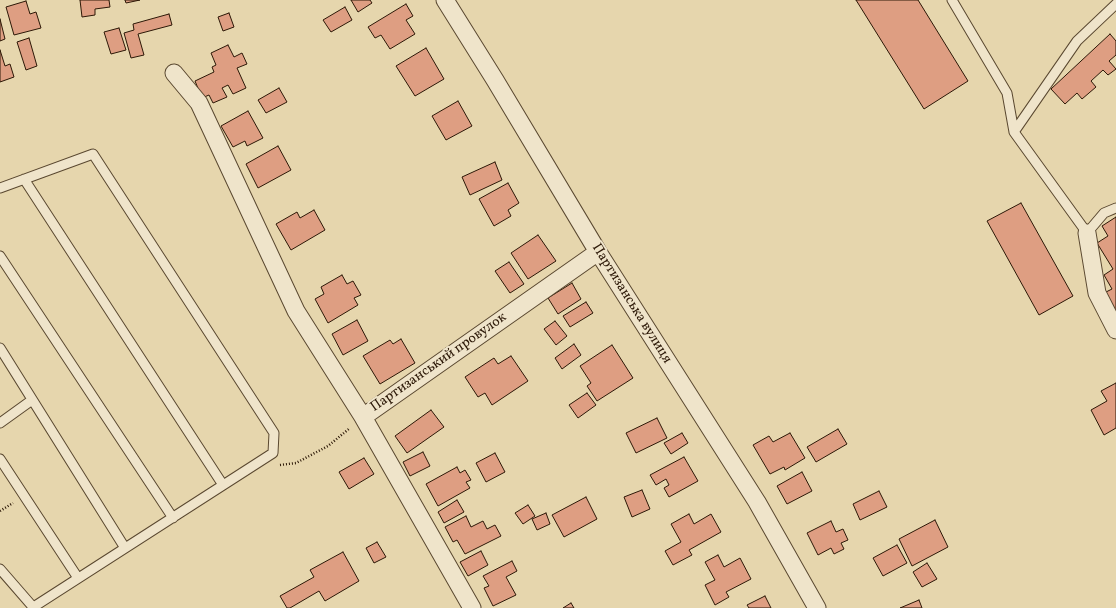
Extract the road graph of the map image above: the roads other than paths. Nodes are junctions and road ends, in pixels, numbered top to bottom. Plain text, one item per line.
1 (445, 0) edge
2 (952, 0) edge
3 (1116, 4) edge
4 (174, 73) dead end
5 (1014, 132) junction
6 (24, 179) junction
7 (0, 188) edge
8 (1116, 208) edge
9 (1087, 233) junction
10 (598, 252) junction
11 (0, 256) edge
12 (1116, 330) edge
13 (0, 348) edge
14 (32, 400) junction
15 (362, 417) junction
16 (0, 423) edge
17 (0, 460) edge
18 (223, 486) junction
19 (173, 518) junction
20 (125, 548) junction
21 (0, 569) edge
22 (78, 578) junction
23 (32, 608) edge
24 (472, 608) edge
25 (817, 608) edge

1 - 10 street, Партизанська вулиця
2 - 5 lane
3 - 5 lane
4 - 15 street
5 - 9 lane
6 - 7 lane
6 - 18 lane
6 - 18 lane
8 - 9 lane
9 - 12 street
10 - 15 street, Партизанський провулок
10 - 25 street, Партизанська вулиця
11 - 19 lane
13 - 14 lane
14 - 16 lane
14 - 20 lane
15 - 24 street, Партизанський провулок
17 - 22 lane
18 - 19 lane
19 - 20 lane
20 - 22 lane
21 - 23 lane
22 - 23 lane

